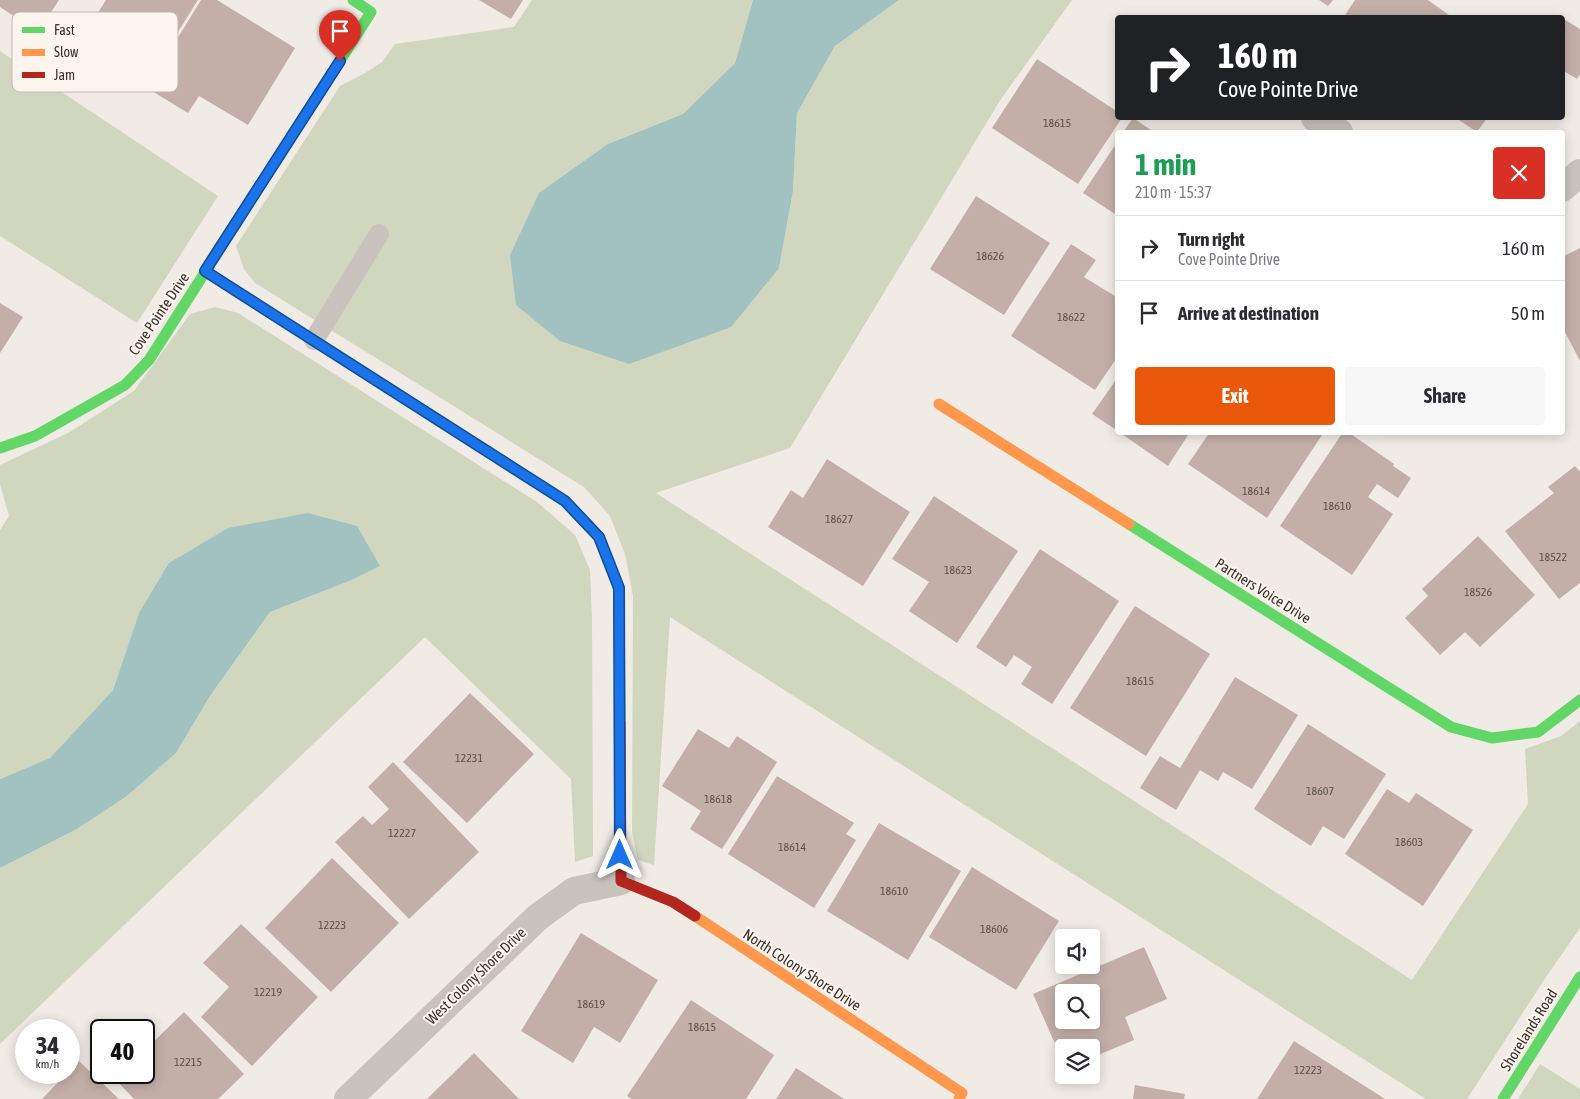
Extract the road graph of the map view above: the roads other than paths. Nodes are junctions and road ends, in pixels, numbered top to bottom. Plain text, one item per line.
1 (353, 0) edge
2 (1319, 120) edge
3 (1336, 130) edge
4 (1580, 173) edge
5 (1565, 186) edge
6 (379, 234) dead end
7 (205, 271) junction
8 (314, 340) junction
9 (939, 404) dead end
10 (0, 448) edge
11 (1580, 700) edge
12 (620, 881) junction
13 (1580, 977) edge
14 (961, 1096) edge
15 (348, 1099) edge
16 (1503, 1099) edge

1 - 7 street, Cove Pointe Drive
2 - 3 street
4 - 5 street
6 - 8 lane
7 - 8 street
7 - 10 street, Cove Pointe Drive
8 - 12 street
9 - 11 street, Partners Voice Drive
12 - 14 street, North Colony Shore Drive
12 - 15 street, West Colony Shore Drive
13 - 16 street, Shorelands Road

